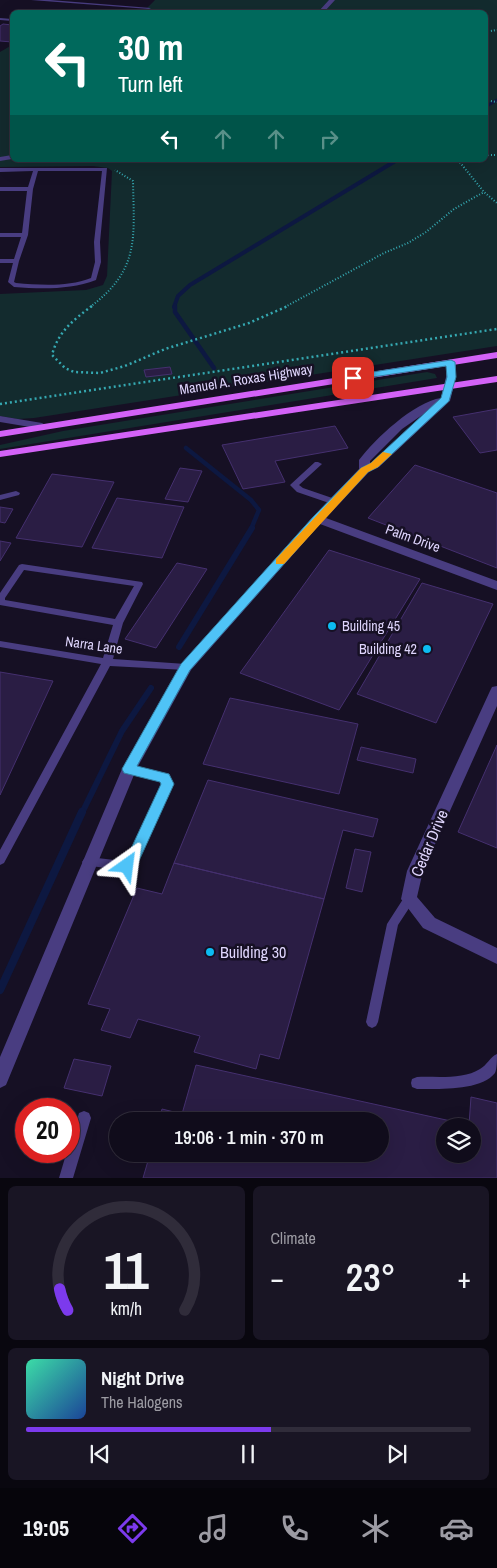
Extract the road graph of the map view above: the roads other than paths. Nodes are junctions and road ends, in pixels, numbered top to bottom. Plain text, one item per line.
1 (35, 0) edge
2 (332, 0) edge
3 (145, 10) edge
4 (323, 10) edge
5 (0, 170) edge
6 (36, 170) junction
7 (0, 189) edge
8 (30, 189) junction
9 (0, 235) edge
10 (25, 235) junction
11 (0, 261) edge
12 (16, 261) junction
13 (497, 355) edge
14 (451, 362) junction
15 (497, 379) edge
16 (449, 387) junction
17 (0, 419) edge
18 (42, 426) junction
19 (0, 434) edge
20 (68, 444) junction
21 (0, 454) edge
22 (0, 459) edge
23 (318, 464) dead end
24 (16, 494) dead end
25 (0, 498) edge
26 (334, 502) junction
27 (318, 519) junction
28 (497, 586) edge
29 (118, 623) junction
30 (0, 644) edge
31 (107, 662) junction
32 (186, 667) junction
33 (497, 691) edge
34 (129, 769) junction
35 (0, 860) edge
36 (88, 862) junction
37 (409, 899) junction
38 (497, 956) edge
39 (372, 1022) dead end
40 (4, 1057) edge
41 (497, 1060) edge
42 (0, 1079) edge
43 (417, 1083) dead end
44 (84, 1118) dead end
45 (66, 1178) edge

1 - 3 lane
2 - 4 street
5 - 6 lane
6 - 8 lane
6 - 12 lane
7 - 8 lane
8 - 10 lane
9 - 10 lane
10 - 12 lane
11 - 12 lane
13 - 14 main road, Manuel A. Roxas Highway
14 - 16 street
14 - 18 main road, Manuel A. Roxas Highway
15 - 16 main road
16 - 20 main road
16 - 26 street
17 - 18 street
18 - 19 main road, Manuel A. Roxas Highway
20 - 21 main road
20 - 22 main road
23 - 26 lane
24 - 25 lane
26 - 27 street
27 - 28 street, Palm Drive
27 - 32 street
29 - 29 lane
29 - 31 lane
30 - 31 lane, Narra Lane
31 - 32 lane, Narra Lane
31 - 35 lane
32 - 34 street
33 - 37 street, Cedar Drive
34 - 36 street
34 - 36 lane
36 - 40 street
37 - 38 street
37 - 39 lane
40 - 42 street
41 - 43 lane
44 - 45 lane

